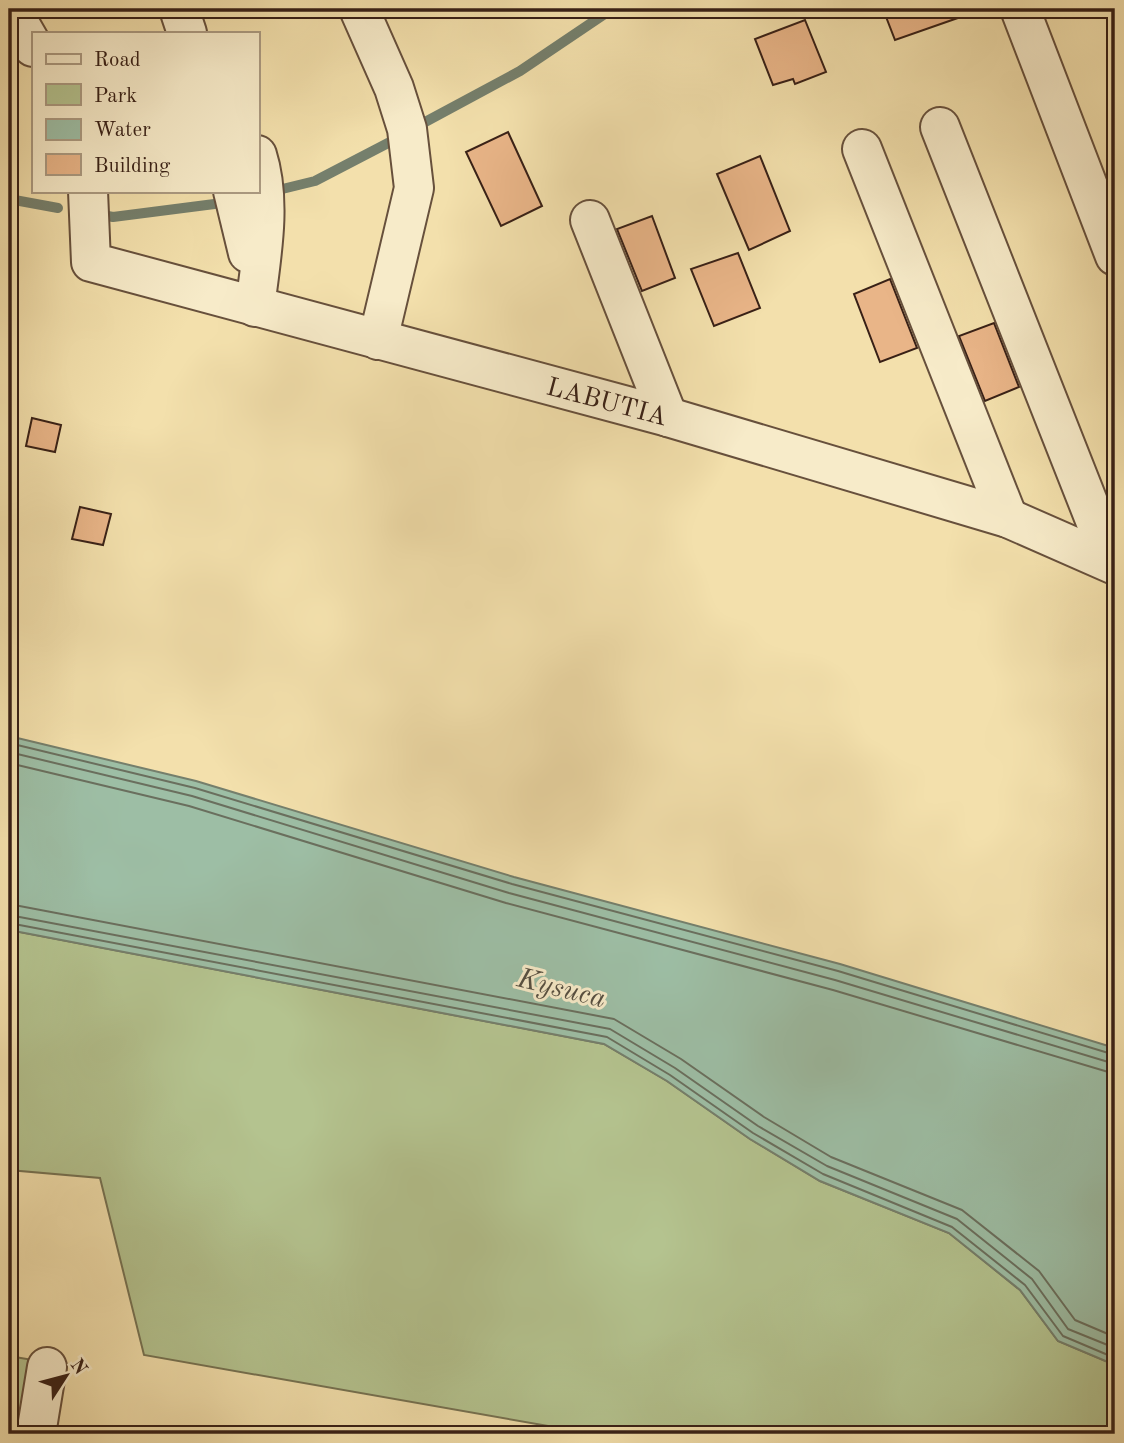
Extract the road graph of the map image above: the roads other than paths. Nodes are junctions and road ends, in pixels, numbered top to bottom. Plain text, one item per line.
1 (11, 9) edge
2 (179, 9) edge
3 (205, 9) edge
4 (359, 9) edge
5 (1020, 9) edge
6 (187, 32) edge
7 (212, 32) edge
8 (32, 45) edge
9 (940, 127) dead end
10 (862, 149) dead end
11 (259, 161) edge
12 (88, 192) edge
13 (233, 192) edge
14 (590, 220) dead end
15 (1115, 256) edge
16 (255, 307) junction
17 (378, 340) junction
18 (668, 418) junction
19 (1008, 518) junction
20 (1114, 564) edge
21 (47, 1367) dead end
22 (36, 1434) edge

1 - 8 street
2 - 6 street
3 - 7 street
4 - 17 street
5 - 15 street
9 - 20 street
10 - 19 street
11 - 16 street
12 - 16 street, LABUTIA
13 - 16 street
14 - 18 street
16 - 17 street, LABUTIA
17 - 18 street, LABUTIA
18 - 19 street, LABUTIA
19 - 20 street, LABUTIA
21 - 22 street

